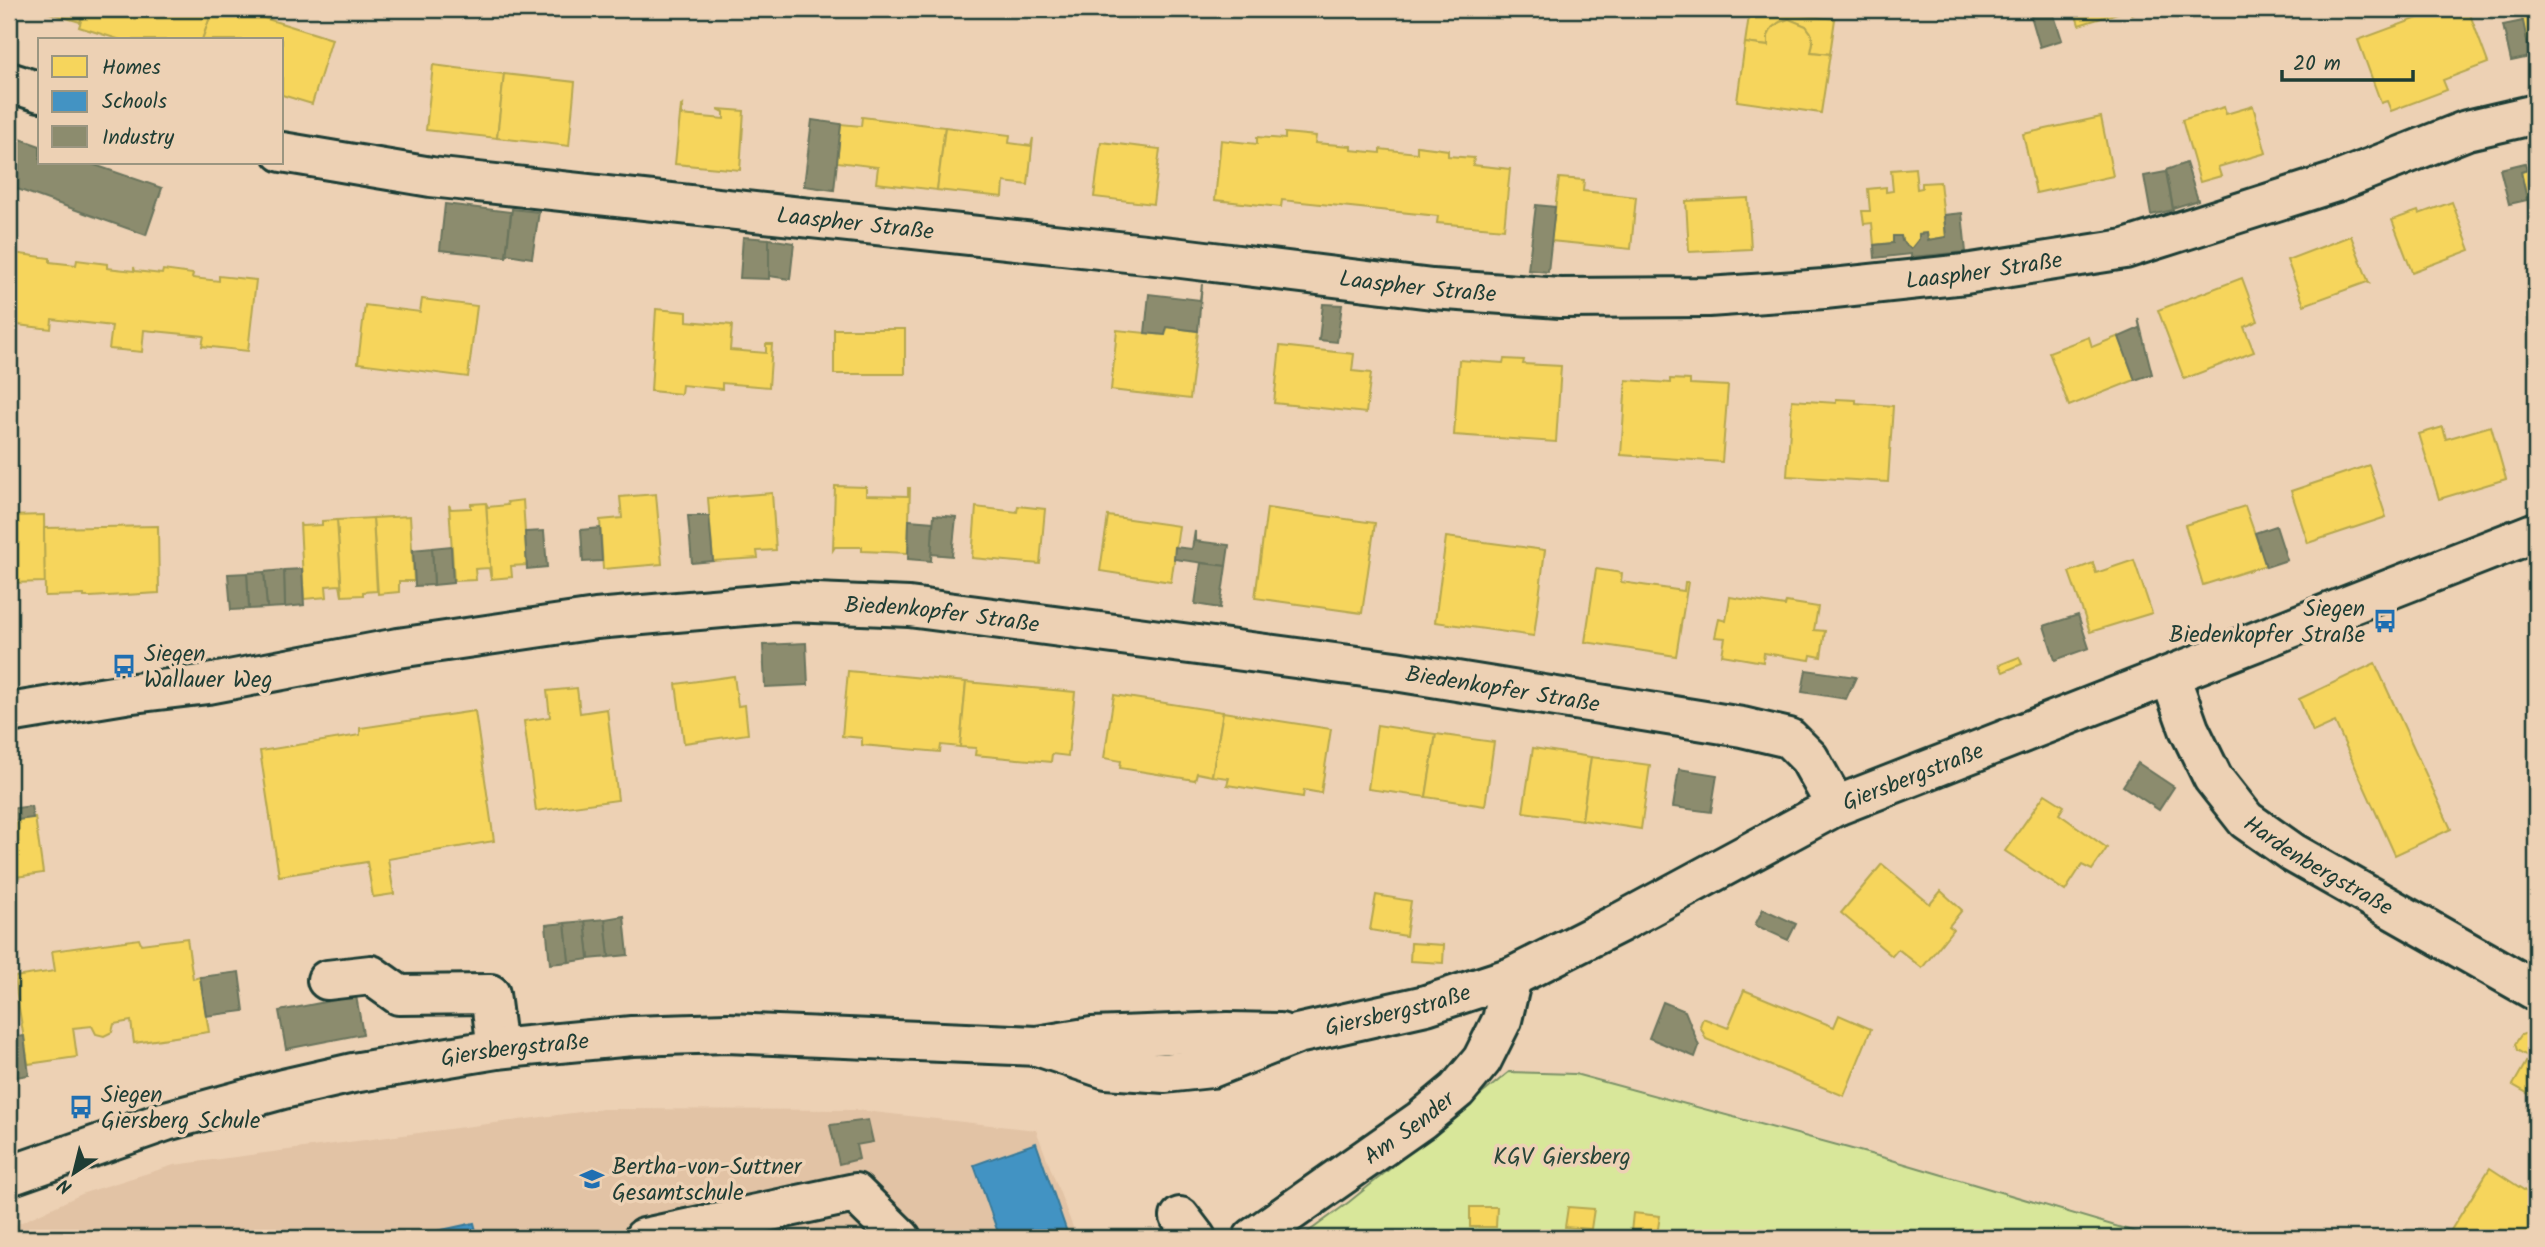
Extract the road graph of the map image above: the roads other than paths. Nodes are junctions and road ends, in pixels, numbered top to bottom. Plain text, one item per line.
1 (9, 82) edge
2 (38, 91) edge
3 (2536, 114) edge
4 (284, 152) edge
5 (2536, 532) edge
6 (2170, 676) junction
7 (9, 713) edge
8 (1836, 806) junction
9 (1512, 976) junction
10 (327, 980) dead end
11 (2536, 991) edge
12 (497, 1049) junction
13 (9, 1176) edge
14 (644, 1238) edge
15 (901, 1238) edge
16 (1252, 1238) edge

1 - 2 street
3 - 4 street, Laaspher Straße
5 - 6 street, Giersbergstraße
6 - 8 street, Giersbergstraße
6 - 11 street, Hardenbergstraße
7 - 8 street, Biedenkopfer Straße
8 - 9 street, Giersbergstraße
9 - 12 street, Giersbergstraße
9 - 16 street, Am Sender
10 - 12 street
12 - 13 street, Giersbergstraße
14 - 15 street

